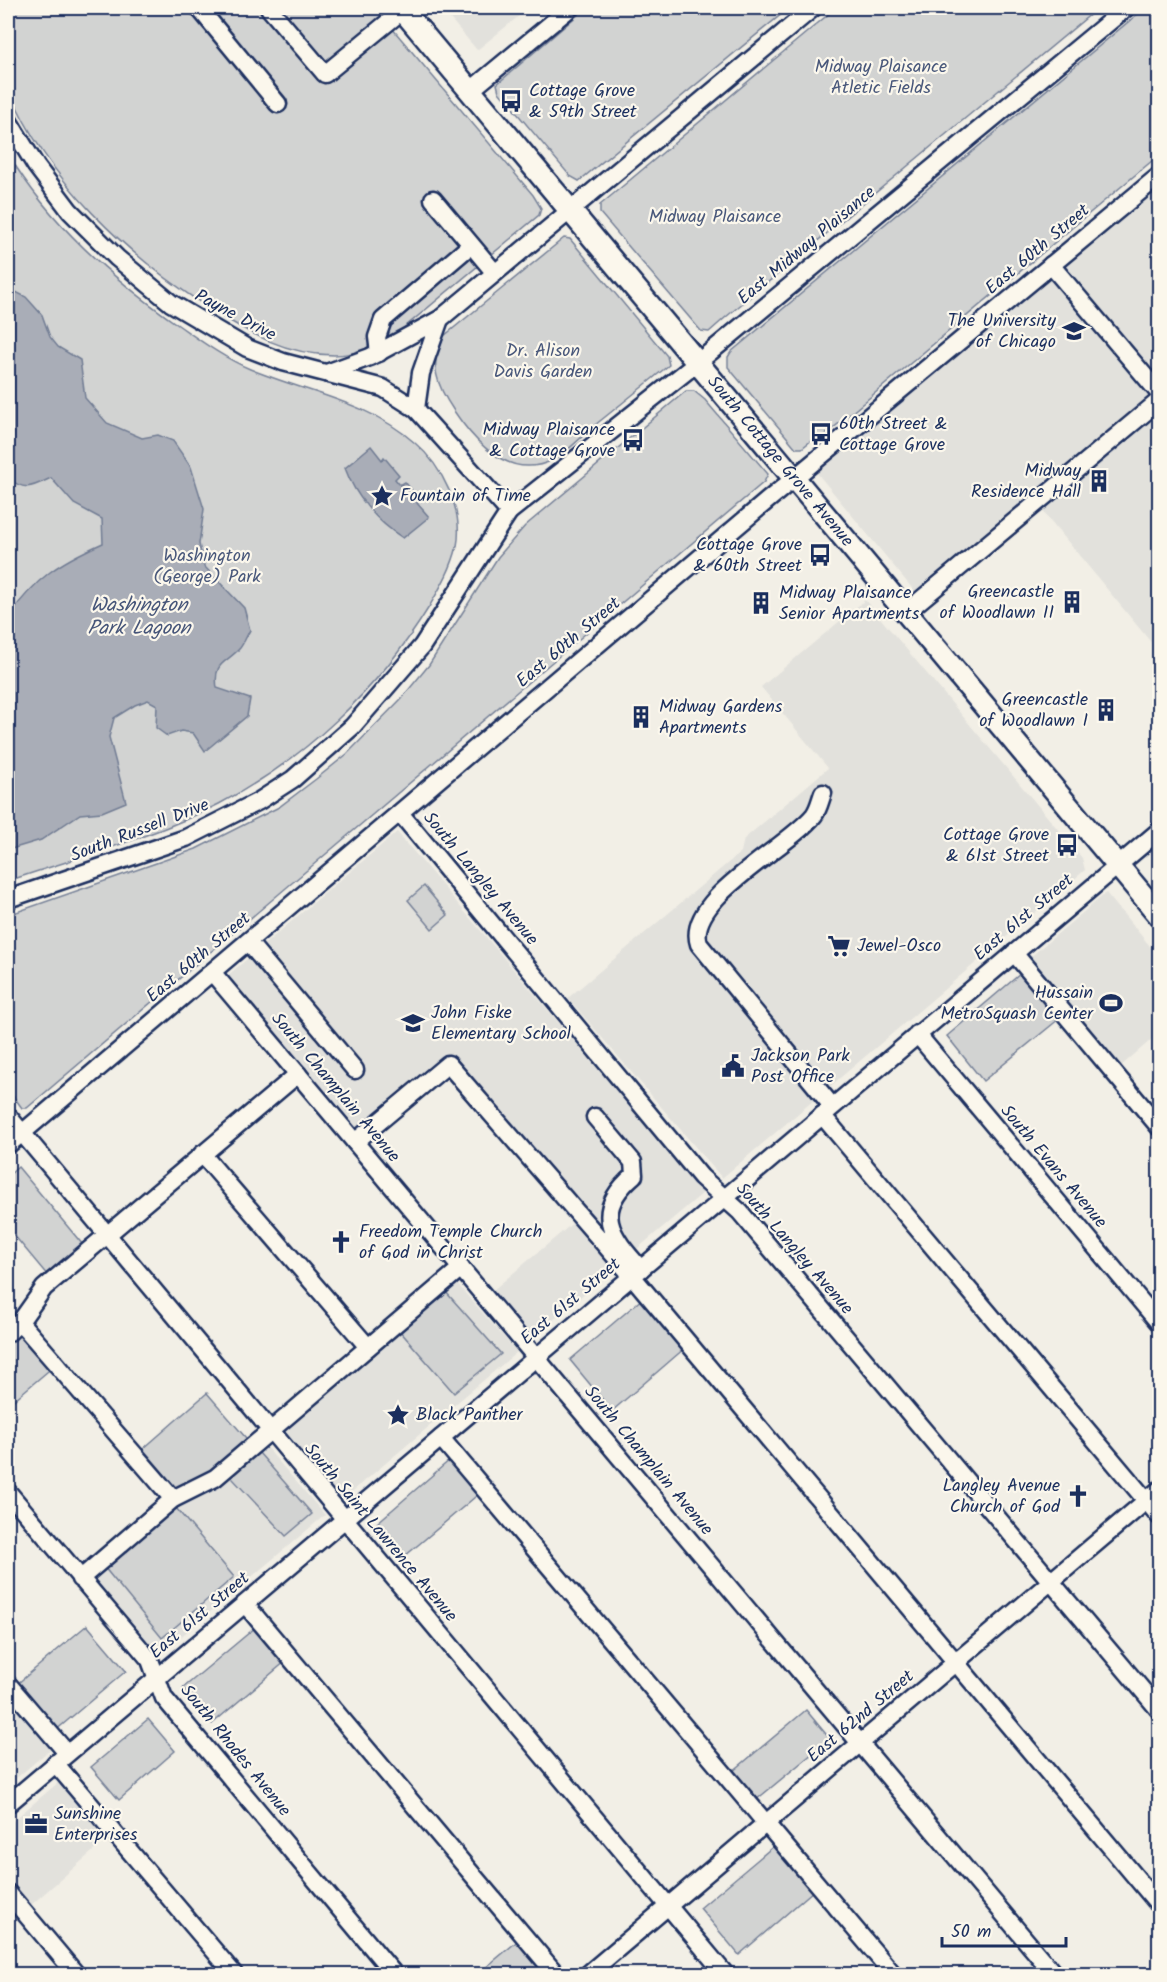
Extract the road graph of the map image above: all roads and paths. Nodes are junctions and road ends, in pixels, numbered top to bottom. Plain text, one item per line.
1 (199, 8) edge
2 (269, 8) edge
3 (570, 8) edge
4 (813, 8) edge
5 (1126, 8) edge
6 (402, 9) edge
7 (471, 90) junction
8 (278, 104) dead end
9 (8, 120) edge
10 (1160, 175) edge
11 (433, 199) dead end
12 (571, 210) junction
13 (471, 245) junction
14 (1051, 265) junction
15 (495, 273) junction
16 (440, 319) junction
17 (379, 353) junction
18 (697, 363) junction
19 (329, 372) junction
20 (1160, 394) edge
21 (1160, 400) edge
22 (416, 409) junction
23 (793, 479) junction
24 (509, 512) junction
25 (905, 613) junction
26 (823, 793) dead end
27 (400, 813) junction
28 (1160, 830) edge
29 (1117, 865) junction
30 (8, 899) edge
31 (1160, 916) edge
32 (248, 942) junction
33 (1014, 953) junction
34 (212, 972) junction
35 (917, 1035) junction
36 (355, 1070) dead end
37 (298, 1074) junction
38 (827, 1111) junction
39 (8, 1116) edge
40 (595, 1117) dead end
41 (1160, 1128) edge
42 (14, 1140) edge
43 (355, 1142) junction
44 (202, 1154) junction
45 (724, 1198) junction
46 (105, 1236) junction
47 (461, 1268) junction
48 (636, 1272) junction
49 (1160, 1324) edge
50 (14, 1328) edge
51 (368, 1347) junction
52 (536, 1358) junction
53 (270, 1432) junction
54 (441, 1438) junction
55 (1160, 1489) edge
56 (8, 1492) edge
57 (173, 1499) junction
58 (1146, 1500) junction
59 (1160, 1517) edge
60 (344, 1520) junction
61 (80, 1578) junction
62 (1051, 1581) junction
63 (245, 1604) junction
64 (956, 1662) junction
65 (156, 1677) junction
66 (8, 1684) edge
67 (1160, 1711) edge
68 (860, 1744) junction
69 (61, 1758) junction
70 (8, 1804) edge
71 (766, 1824) junction
72 (8, 1893) edge
73 (1160, 1906) edge
74 (668, 1907) junction
75 (76, 1974) edge
76 (234, 1974) edge
77 (394, 1974) edge
78 (556, 1974) edge
79 (588, 1974) edge
80 (724, 1974) edge
81 (893, 1974) edge
82 (1054, 1974) edge

1 - 8 street
2 - 6 street
3 - 7 street
4 - 12 street
5 - 18 street, East Midway Plaisance
6 - 7 main road, South Cottage Grove Avenue
7 - 12 main road, South Cottage Grove Avenue
9 - 19 street, Payne Drive
10 - 14 street, East 60th Street
11 - 13 street
12 - 15 street
12 - 18 main road, South Cottage Grove Avenue
13 - 15 street
13 - 17 street
14 - 20 street
14 - 23 street, East 60th Street
15 - 16 street
16 - 17 street
16 - 22 street
17 - 19 street
18 - 23 main road, South Cottage Grove Avenue
18 - 24 street, East Midway Plaisance
19 - 22 street, Payne Drive
21 - 25 street
22 - 24 street, Payne Drive
23 - 25 main road, South Cottage Grove Avenue
23 - 27 street, East 60th Street
24 - 30 street, South Russell Drive
25 - 29 main road, South Cottage Grove Avenue
26 - 38 street
27 - 32 street, East 60th Street
27 - 45 street, South Langley Avenue
28 - 29 street, East 61st Street
29 - 31 main road, South Cottage Grove Avenue
29 - 33 street, East 61st Street
32 - 34 street, East 60th Street
32 - 36 street
33 - 35 street, East 61st Street
33 - 41 street
34 - 37 street, South Champlain Avenue
34 - 42 street, East 60th Street
35 - 38 street, East 61st Street
35 - 49 street, South Evans Avenue
37 - 43 street, South Champlain Avenue
37 - 44 street
38 - 45 street, East 61st Street
38 - 58 street
39 - 42 street, South Saint Lawrence Avenue
40 - 48 street
42 - 46 street, South Saint Lawrence Avenue
43 - 47 street, South Champlain Avenue
43 - 48 street
44 - 46 street
44 - 51 street
45 - 48 street, East 61st Street
45 - 62 street, South Langley Avenue
46 - 50 street
46 - 53 street, South Saint Lawrence Avenue
47 - 51 street
47 - 52 street, South Champlain Avenue
48 - 52 street, East 61st Street
48 - 64 street
50 - 57 street
51 - 53 street
52 - 54 street, East 61st Street
52 - 68 street, South Champlain Avenue
53 - 57 street
53 - 60 street, South Saint Lawrence Avenue
54 - 60 street, East 61st Street
54 - 71 street
55 - 58 street, East 62nd Street
56 - 61 street, South Rhodes Avenue
57 - 61 street
58 - 59 street
58 - 62 street, East 62nd Street
60 - 63 street, East 61st Street
60 - 74 street, South Saint Lawrence Avenue
61 - 65 street, South Rhodes Avenue
62 - 64 street, East 62nd Street
62 - 67 street, South Langley Avenue
63 - 65 street, East 61st Street
63 - 78 street
64 - 68 street, East 62nd Street
64 - 73 street
65 - 69 street, East 61st Street
65 - 77 street, South Rhodes Avenue
66 - 69 street
68 - 71 street, East 62nd Street
68 - 82 street, South Champlain Avenue
69 - 70 street, East 61st Street
69 - 76 street
71 - 74 street, East 62nd Street
71 - 81 street
72 - 75 street
74 - 79 street, East 62nd Street
74 - 80 street, South Saint Lawrence Avenue

